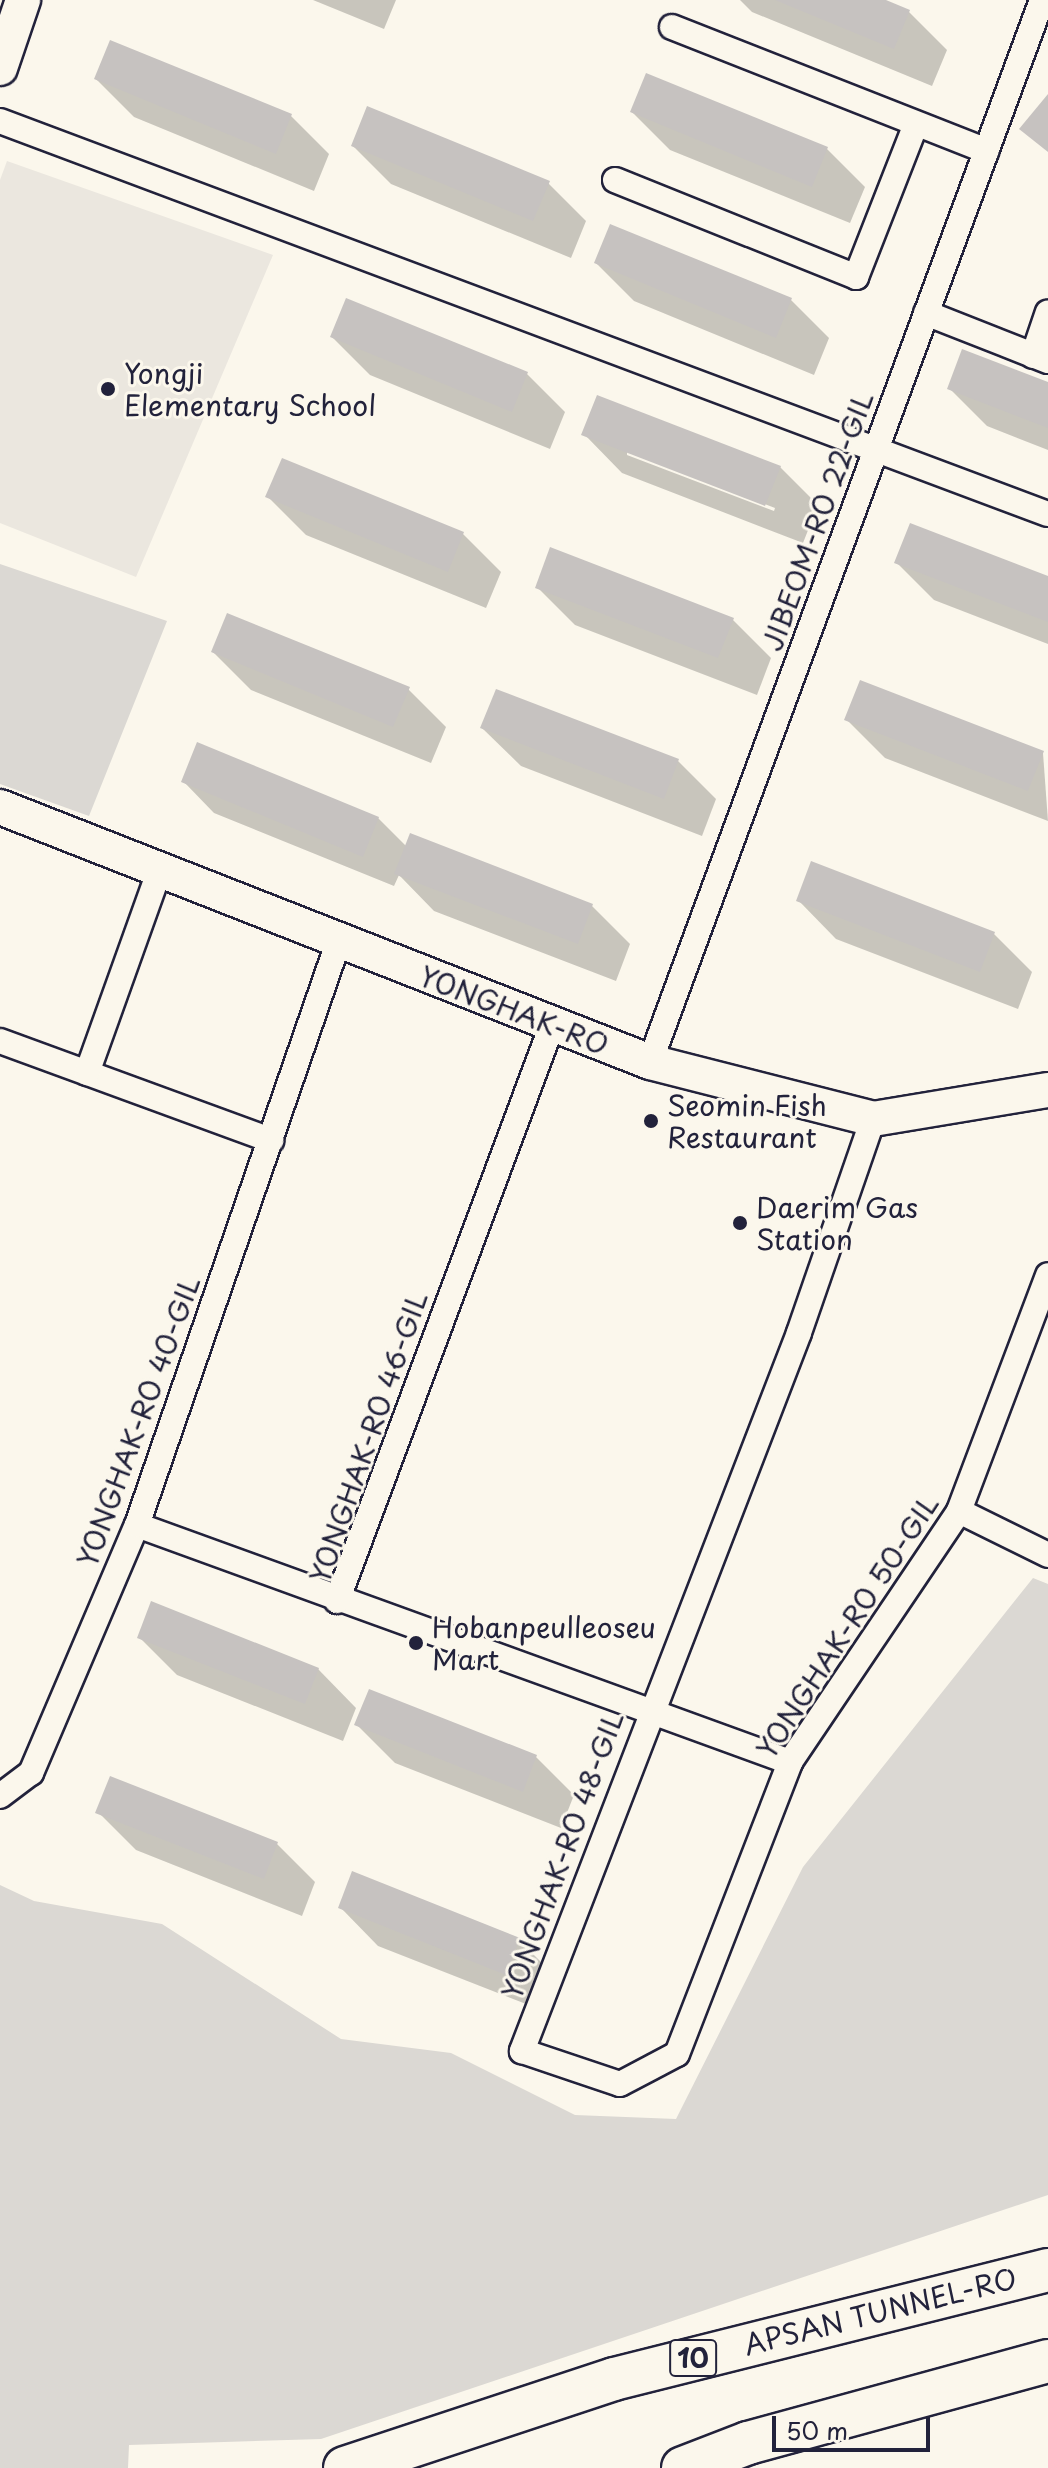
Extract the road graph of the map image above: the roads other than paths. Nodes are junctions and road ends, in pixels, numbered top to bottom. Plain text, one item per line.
1 (23, 0) edge
2 (1042, 0) edge
3 (672, 27) dead end
4 (0, 68) edge
5 (0, 121) edge
6 (916, 124) junction
7 (986, 151) junction
8 (615, 180) dead end
9 (1048, 312) edge
10 (926, 313) junction
11 (1041, 359) edge
12 (876, 448) junction
13 (1048, 514) edge
14 (0, 807) edge
15 (161, 866) junction
16 (338, 943) junction
17 (552, 1025) junction
18 (0, 1041) edge
19 (650, 1062) junction
20 (87, 1073) junction
21 (1048, 1090) edge
22 (873, 1119) junction
23 (271, 1140) junction
24 (1048, 1275) edge
25 (959, 1511) junction
26 (137, 1525) junction
27 (1048, 1555) edge
28 (337, 1601) junction
29 (647, 1712) junction
30 (790, 1762) junction
31 (0, 1796) edge
32 (677, 2054) joint
33 (1048, 2270) edge
34 (1048, 2361) edge
35 (345, 2468) edge
36 (683, 2468) edge

1 - 4 street
2 - 7 street, JIBEOM-RO 22-GIL
3 - 6 street
5 - 12 street
6 - 7 street
6 - 8 street
7 - 10 street, JIBEOM-RO 22-GIL
9 - 11 street
10 - 11 street
10 - 12 street, JIBEOM-RO 22-GIL
12 - 13 street
12 - 19 street, JIBEOM-RO 22-GIL
14 - 15 street, YONGHAK-RO
15 - 16 street, YONGHAK-RO
15 - 20 street
16 - 17 street, YONGHAK-RO
16 - 23 street, YONGHAK-RO 40-GIL
17 - 19 street, YONGHAK-RO
17 - 28 street, YONGHAK-RO 46-GIL
18 - 20 street
19 - 22 street, YONGHAK-RO
20 - 23 street
21 - 22 street, YONGHAK-RO
22 - 29 street, YONGHAK-RO 48-GIL
23 - 26 street, YONGHAK-RO 40-GIL
24 - 25 street, YONGHAK-RO 50-GIL
25 - 27 street
25 - 30 street, YONGHAK-RO 50-GIL
26 - 28 street
26 - 31 street, YONGHAK-RO 40-GIL
28 - 29 street, YONGHAK-RO 46-GIL
29 - 30 street, YONGHAK-RO 46-GIL
29 - 32 street, YONGHAK-RO 48-GIL
30 - 32 street, YONGHAK-RO 50-GIL
33 - 35 highway, APSAN TUNNEL-RO / 10
34 - 36 highway

